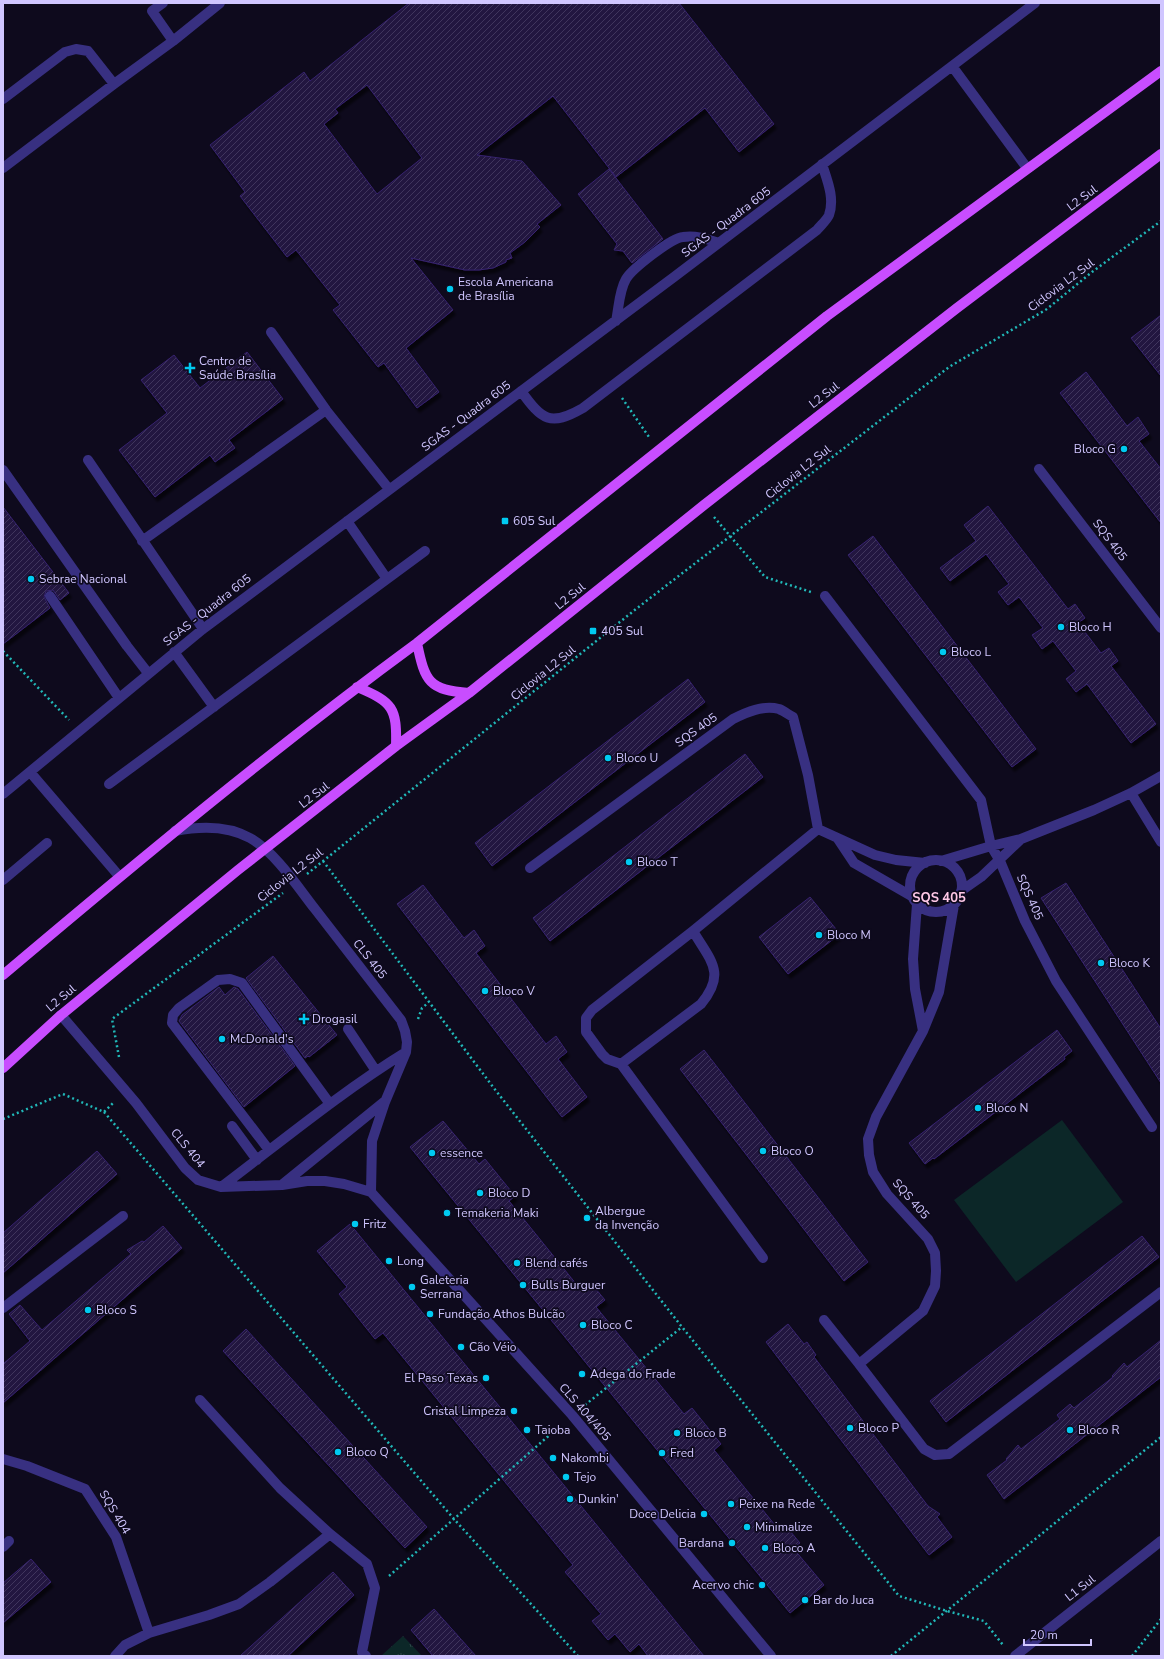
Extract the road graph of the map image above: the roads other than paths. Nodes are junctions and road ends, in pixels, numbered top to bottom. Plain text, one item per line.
1 (163, 3) edge
2 (220, 3) edge
3 (1035, 3) edge
4 (149, 7) edge
5 (173, 41) junction
6 (952, 66) junction
7 (1160, 73) edge
8 (114, 84) junction
9 (3, 99) edge
10 (1161, 154) edge
11 (822, 164) junction
12 (3, 168) edge
13 (1027, 168) junction
14 (719, 243) junction
15 (616, 321) junction
16 (271, 332) dead end
17 (521, 391) junction
18 (326, 410) junction
19 (88, 460) dead end
20 (1039, 469) dead end
21 (3, 470) edge
22 (389, 489) junction
23 (347, 520) junction
24 (142, 541) junction
25 (425, 551) dead end
26 (387, 579) junction
27 (50, 596) dead end
28 (825, 596) road end
29 (1161, 628) edge
30 (203, 629) junction
31 (417, 643) junction
32 (174, 652) junction
33 (148, 673) junction
34 (357, 687) junction
35 (469, 693) junction
36 (118, 698) junction
37 (214, 707) junction
38 (396, 746) junction
39 (30, 772) junction
40 (1161, 776) edge
41 (109, 784) dead end
42 (1131, 793) junction
43 (3, 794) edge
44 (818, 829) junction
45 (175, 831) junction
46 (838, 839) junction
47 (1021, 839) junction
48 (1161, 842) edge
49 (48, 843) dead end
50 (991, 846) junction
51 (265, 849) junction
52 (941, 861) junction
53 (1000, 861) junction
54 (925, 863) junction
55 (530, 868) dead end
56 (119, 876) junction
57 (3, 880) edge
58 (961, 891) junction
59 (915, 900) junction
60 (954, 905) junction
61 (693, 931) junction
62 (3, 975) edge
63 (61, 1015) junction
64 (348, 1029) dead end
65 (923, 1031) junction
66 (406, 1052) junction
67 (622, 1064) junction
68 (3, 1068) edge
69 (376, 1070) junction
70 (385, 1102) junction
71 (330, 1104) junction
72 (232, 1126) dead end
73 (1152, 1127) dead end
74 (269, 1150) junction
75 (257, 1160) junction
76 (282, 1185) junction
77 (221, 1187) junction
78 (371, 1192) junction
79 (123, 1216) dead end
80 (762, 1258) dead end
81 (1161, 1292) edge
82 (3, 1308) edge
83 (824, 1320) dead end
84 (859, 1364) junction
85 (200, 1400) dead end
86 (3, 1459) edge
87 (330, 1534) junction
88 (1161, 1540) edge
89 (149, 1633) junction
90 (1011, 1653) edge
91 (115, 1656) edge
92 (366, 1656) edge
93 (771, 1656) edge

1 - 4 street
2 - 5 street
3 - 6 street, SGAS - Quadra 605
4 - 5 street
5 - 8 street
6 - 11 street, SGAS - Quadra 605
6 - 13 street
7 - 13 main road
8 - 9 street
8 - 12 street
10 - 35 main road, L2 Sul
11 - 14 street, SGAS - Quadra 605
11 - 17 street
13 - 31 main road
14 - 15 street, SGAS - Quadra 605
14 - 15 street
15 - 17 street, SGAS - Quadra 605
16 - 18 street
17 - 22 street, SGAS - Quadra 605
18 - 22 street
18 - 24 street
19 - 24 street
20 - 29 street, SQS 405
21 - 33 street
22 - 23 street, SGAS - Quadra 605
23 - 26 street
23 - 30 street, SGAS - Quadra 605
24 - 30 street
25 - 26 street
26 - 37 street
27 - 36 street
28 - 50 street, SQS 405
30 - 32 street, SGAS - Quadra 605
31 - 34 main road
31 - 35 main road
32 - 33 street, SGAS - Quadra 605
32 - 37 street
33 - 36 street, SGAS - Quadra 605
34 - 38 main road
34 - 45 main road
35 - 38 main road, L2 Sul
36 - 39 street, SGAS - Quadra 605
37 - 41 street
38 - 51 main road, L2 Sul
39 - 43 street, SGAS - Quadra 605
39 - 56 street
40 - 42 street
42 - 47 street
42 - 48 street
44 - 46 street
44 - 55 street, SQS 405
44 - 61 street
45 - 51 street, CLS 405
45 - 56 main road
46 - 54 street
46 - 59 street
47 - 50 street
47 - 53 street
49 - 57 street
50 - 52 street
50 - 53 street, SQS 405
51 - 63 main road, L2 Sul
51 - 66 street, CLS 405
52 - 54 street
52 - 58 street
53 - 58 street
53 - 73 street, SQS 405
54 - 59 street
56 - 62 main road
58 - 60 street
59 - 60 street
59 - 65 street
60 - 65 street, SQS 405
61 - 67 street
61 - 67 street
63 - 68 main road, L2 Sul
63 - 77 street, CLS 404
64 - 69 street
65 - 84 street, SQS 405
66 - 69 street
66 - 70 street, CLS 405
67 - 80 street
69 - 71 street
70 - 76 street
70 - 78 street, CLS 405
71 - 74 street
71 - 74 street
72 - 75 street
74 - 75 street
75 - 77 street
76 - 77 street, CLS 404
76 - 78 street, CLS 404
78 - 93 street, CLS 404/405
79 - 82 street
81 - 84 street
83 - 84 street
85 - 87 street
86 - 89 street, SQS 404
87 - 89 street
87 - 92 street
88 - 90 street, L1 Sul
89 - 91 street

